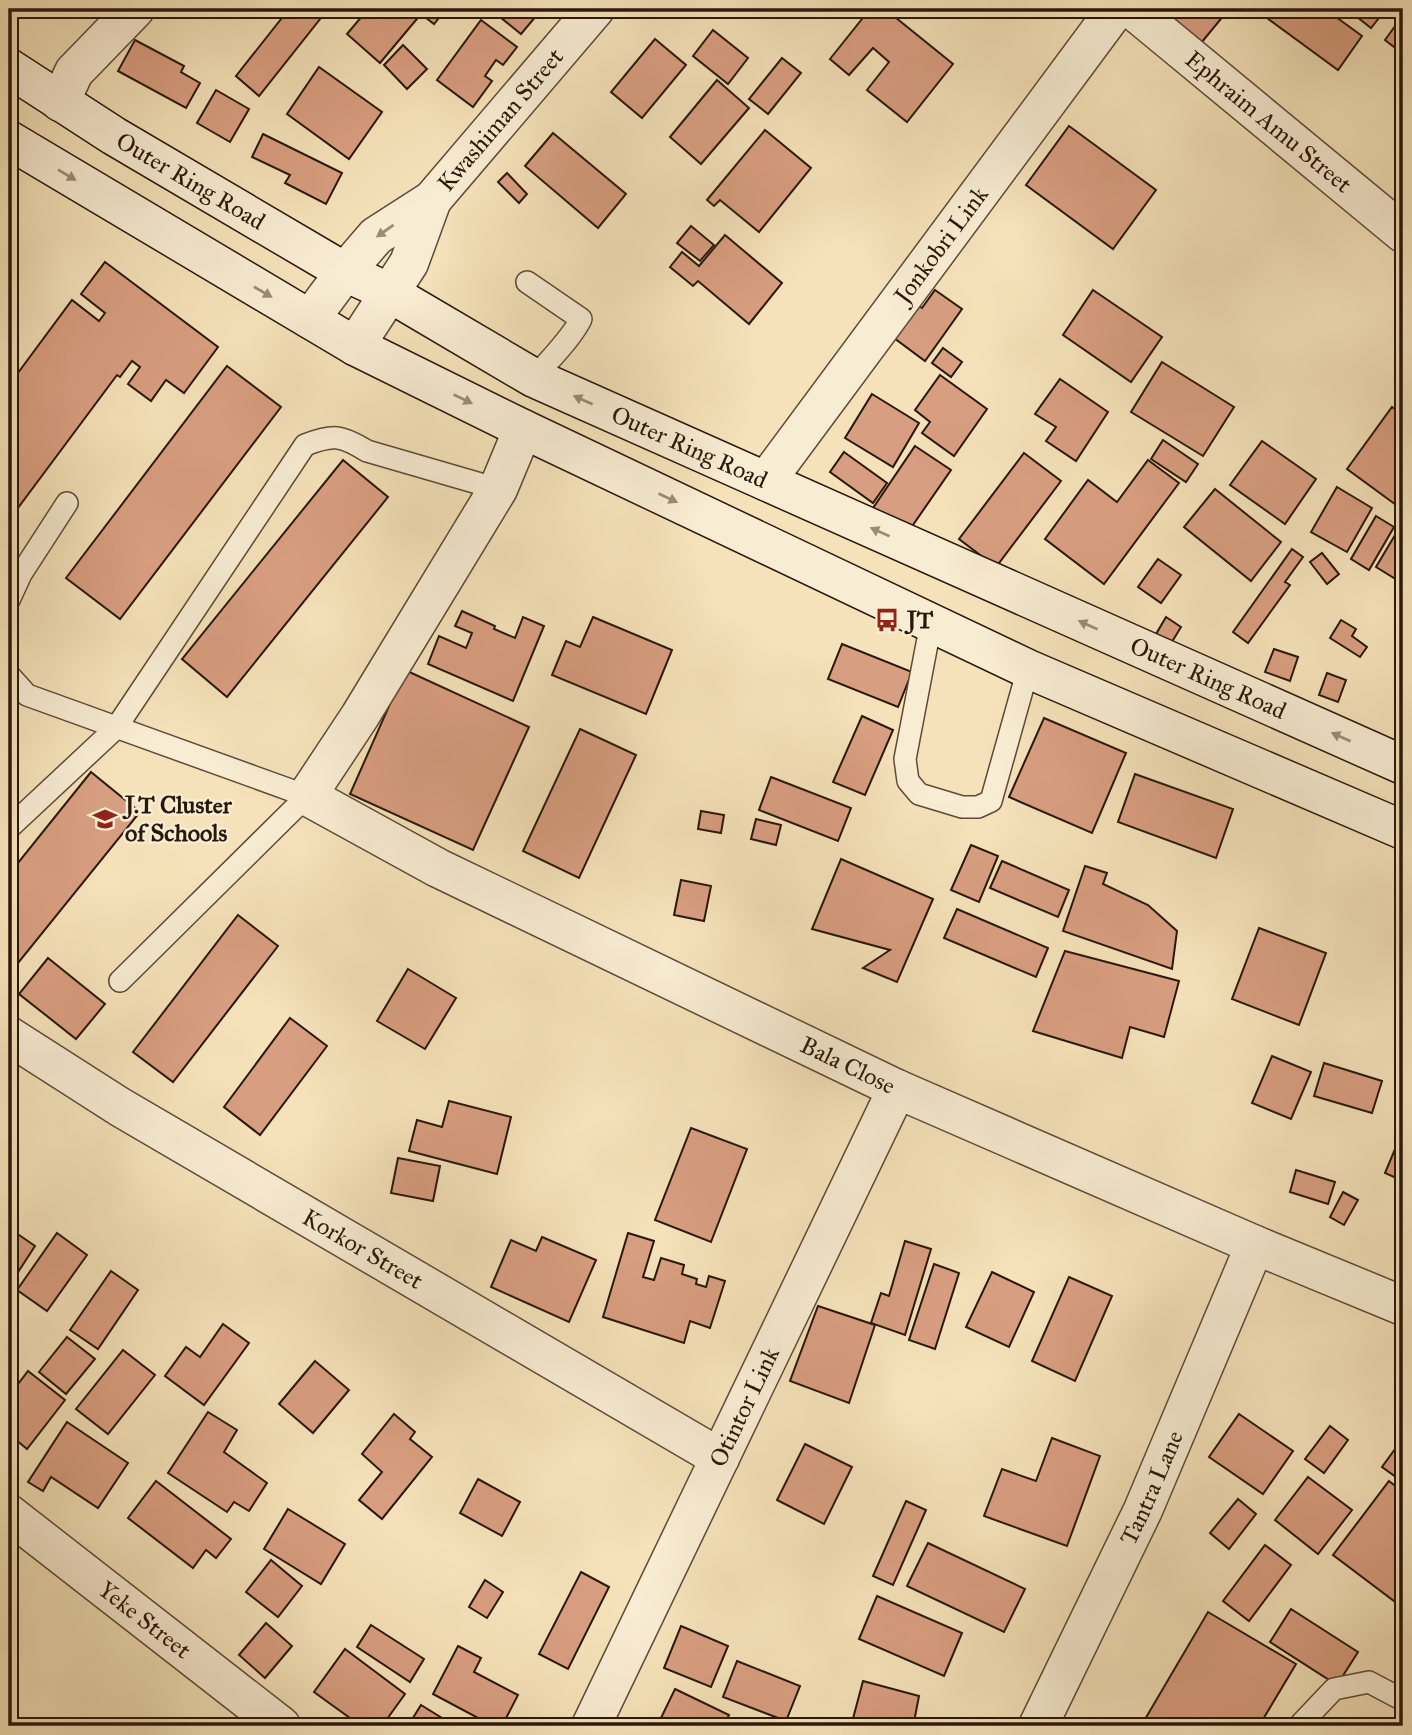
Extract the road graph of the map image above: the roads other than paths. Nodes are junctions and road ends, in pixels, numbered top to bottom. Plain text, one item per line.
1 (135, 9) edge
2 (595, 9) edge
3 (1116, 9) edge
4 (1132, 9) edge
5 (9, 68) edge
6 (60, 102) junction
7 (9, 140) edge
8 (432, 200) junction
9 (1403, 233) edge
10 (345, 272) junction
11 (527, 282) dead end
12 (388, 292) junction
13 (310, 318) junction
14 (355, 346) junction
15 (534, 378) junction
16 (523, 429) junction
17 (766, 481) junction
18 (498, 489) junction
19 (67, 503) dead end
20 (9, 600) edge
21 (931, 624) junction
22 (1028, 669) junction
23 (9, 675) edge
24 (116, 728) junction
25 (1403, 765) edge
26 (307, 796) junction
27 (9, 828) edge
28 (1403, 830) edge
29 (120, 981) dead end
30 (9, 1036) edge
31 (897, 1088) junction
32 (1255, 1245) junction
33 (1403, 1306) edge
34 (720, 1458) junction
35 (9, 1514) edge
36 (1403, 1700) edge
37 (281, 1726) edge
38 (591, 1726) edge
39 (1038, 1726) edge
40 (1299, 1726) edge

1 - 6 street
2 - 8 street, Kwashiman Street
3 - 17 street, Jonkobri Link
4 - 9 street, Ephraim Amu Street
5 - 6 street, Outer Ring Road
6 - 10 street, Outer Ring Road
7 -> 13 street
8 -> 10 street, Kwashiman Street
8 - 12 street, Kwashiman Street
10 - 12 street, Outer Ring Road
10 - 13 street, Kwashiman Street
11 - 15 lane
12 - 14 street, Kwashiman Street
12 - 15 street, Outer Ring Road
13 - 14 street
14 -> 16 street
17 -> 15 street, Outer Ring Road
16 - 18 street
16 -> 21 street
25 -> 17 street, Outer Ring Road
18 - 24 lane
18 - 26 street
19 - 20 lane
21 - 22 street
21 - 22 lane
22 - 28 street
23 - 24 lane
24 - 26 lane
24 - 27 lane
26 - 29 lane
26 - 31 street, Bala Close
30 - 34 street, Korkor Street
31 - 32 street, Bala Close
31 - 34 street, Otintor Link
32 - 33 street, Bala Close
32 - 39 street, Tantra Lane
34 - 38 street, Otintor Link
35 - 37 street, Yeke Street
36 - 40 lane

